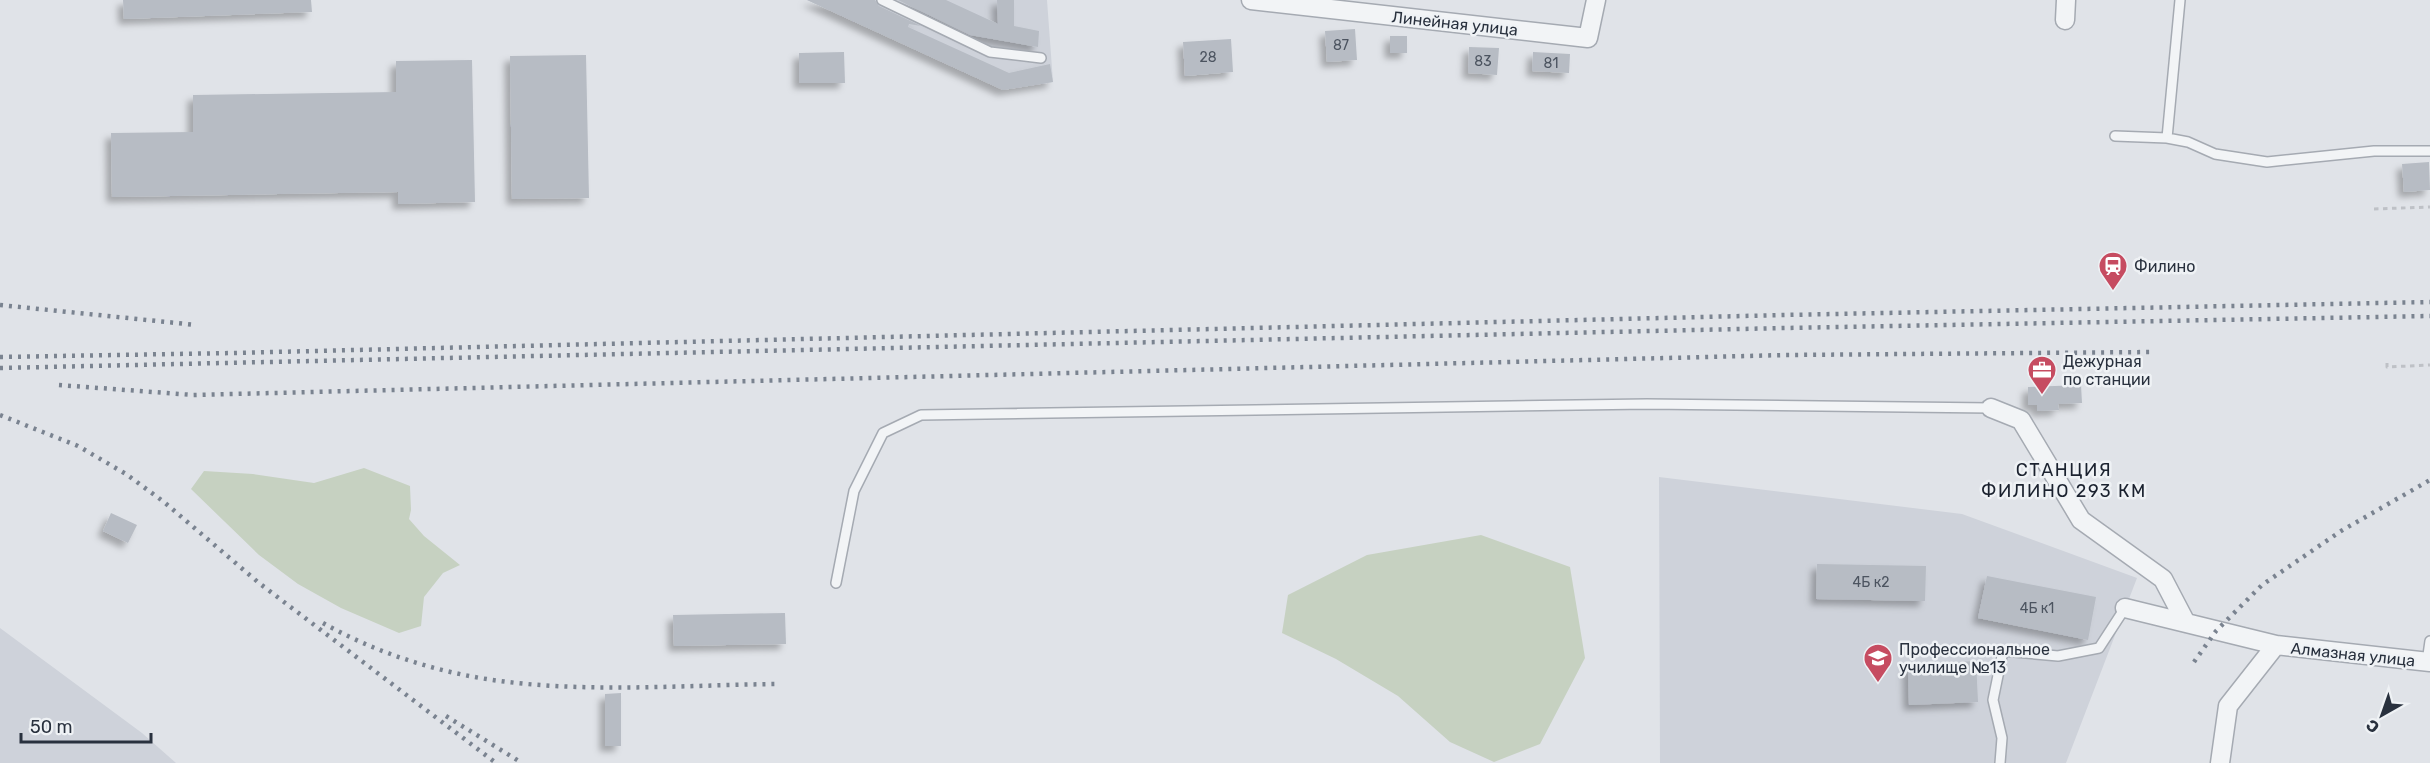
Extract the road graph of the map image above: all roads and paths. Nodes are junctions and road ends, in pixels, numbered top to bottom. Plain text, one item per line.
1 (882, 0) edge
2 (1251, 0) edge
3 (1596, 0) edge
4 (2066, 0) edge
5 (2180, 0) edge
6 (2065, 20) dead end
7 (1041, 58) dead end
8 (2115, 136) dead end
9 (2167, 138) junction
10 (2430, 151) edge
11 (2430, 207) edge
12 (2374, 209) dead end
13 (2387, 363) dead end
14 (2430, 365) edge
15 (1991, 408) joint
16 (836, 583) dead end
17 (2125, 608) joint
18 (2186, 623) junction
19 (2430, 641) edge
20 (2276, 645) junction
21 (2428, 662) edge
22 (2000, 763) edge
23 (2220, 763) edge

1 - 7 lane
2 - 3 street, Линейная улица
4 - 6 street
5 - 9 lane
8 - 9 lane
9 - 10 lane
11 - 12 path
13 - 14 path
15 - 16 lane
15 - 18 street
17 - 18 street, Алмазная улица
17 - 22 lane
18 - 20 street, Алмазная улица
19 - 21 lane
20 - 21 street, Алмазная улица
20 - 23 street

